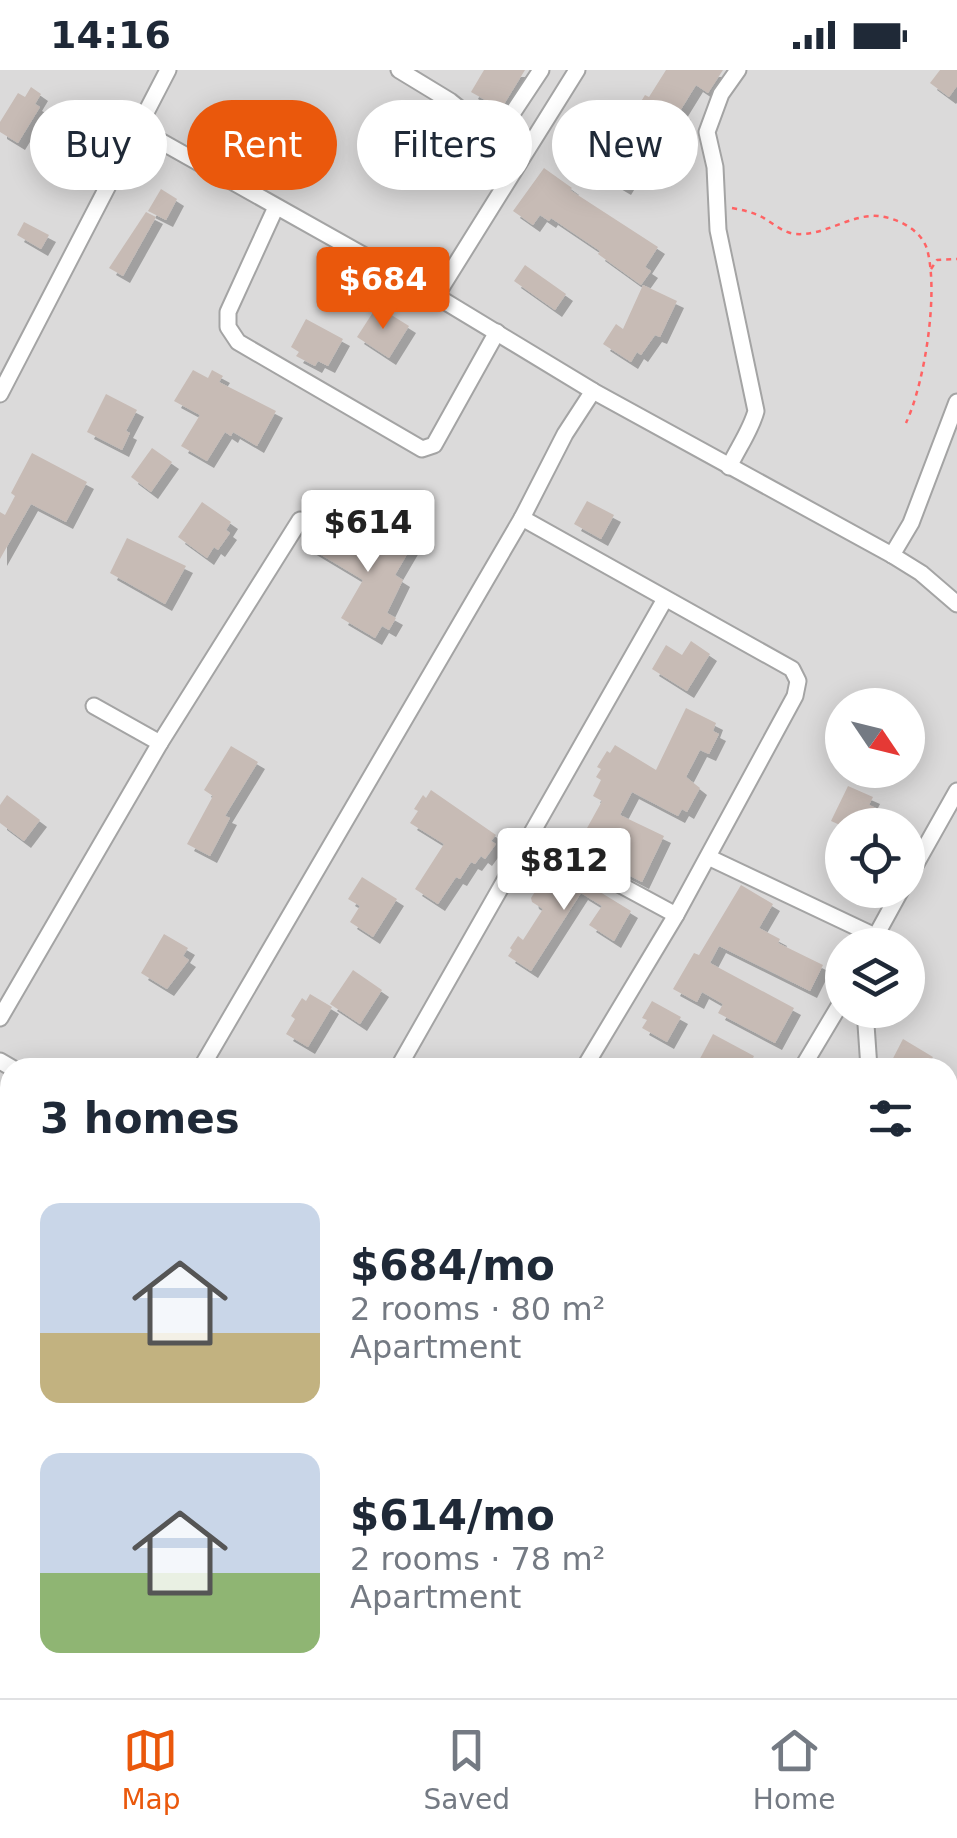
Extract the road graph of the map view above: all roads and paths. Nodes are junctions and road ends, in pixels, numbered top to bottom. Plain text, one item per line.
1 (168, 70) edge
2 (399, 70) edge
3 (542, 70) edge
4 (576, 70) edge
5 (738, 70) edge
6 (152, 100) edge
7 (448, 100) edge
8 (522, 100) edge
9 (532, 139) edge
10 (167, 145) edge
11 (105, 190) edge
12 (500, 190) edge
13 (717, 203) junction
14 (276, 207) junction
15 (957, 259) edge
16 (930, 271) junction
17 (436, 296) junction
18 (496, 332) junction
19 (592, 391) junction
20 (0, 394) edge
21 (957, 402) edge
22 (906, 423) dead end
23 (729, 467) junction
24 (522, 518) junction
25 (300, 520) dead end
26 (892, 555) junction
27 (665, 599) junction
28 (957, 604) edge
29 (94, 706) dead end
30 (160, 743) junction
31 (955, 798) edge
32 (530, 836) junction
33 (925, 849) edge
34 (708, 857) junction
35 (676, 915) junction
36 (849, 928) edge
37 (0, 1018) edge
38 (826, 1028) edge
39 (866, 1028) edge
40 (207, 1058) edge
41 (404, 1058) edge
42 (590, 1058) edge
43 (808, 1058) edge
44 (868, 1058) edge

1 - 6 street
2 - 7 street
3 - 8 street
4 - 9 street
5 - 13 street
10 - 14 street
11 - 20 street
12 - 17 street
13 - 16 path
13 - 23 street
14 - 17 street
14 - 18 street
15 - 16 path
16 - 22 path
17 - 18 street
18 - 19 street
19 - 23 street
19 - 24 street
21 - 26 street
23 - 26 street
24 - 27 street
24 - 40 street
25 - 30 street
26 - 28 street
27 - 32 street
27 - 34 street
29 - 30 street
30 - 37 street
31 - 33 street
32 - 35 street
32 - 41 street
34 - 35 street
34 - 36 street
35 - 42 street
38 - 43 street
39 - 44 street

